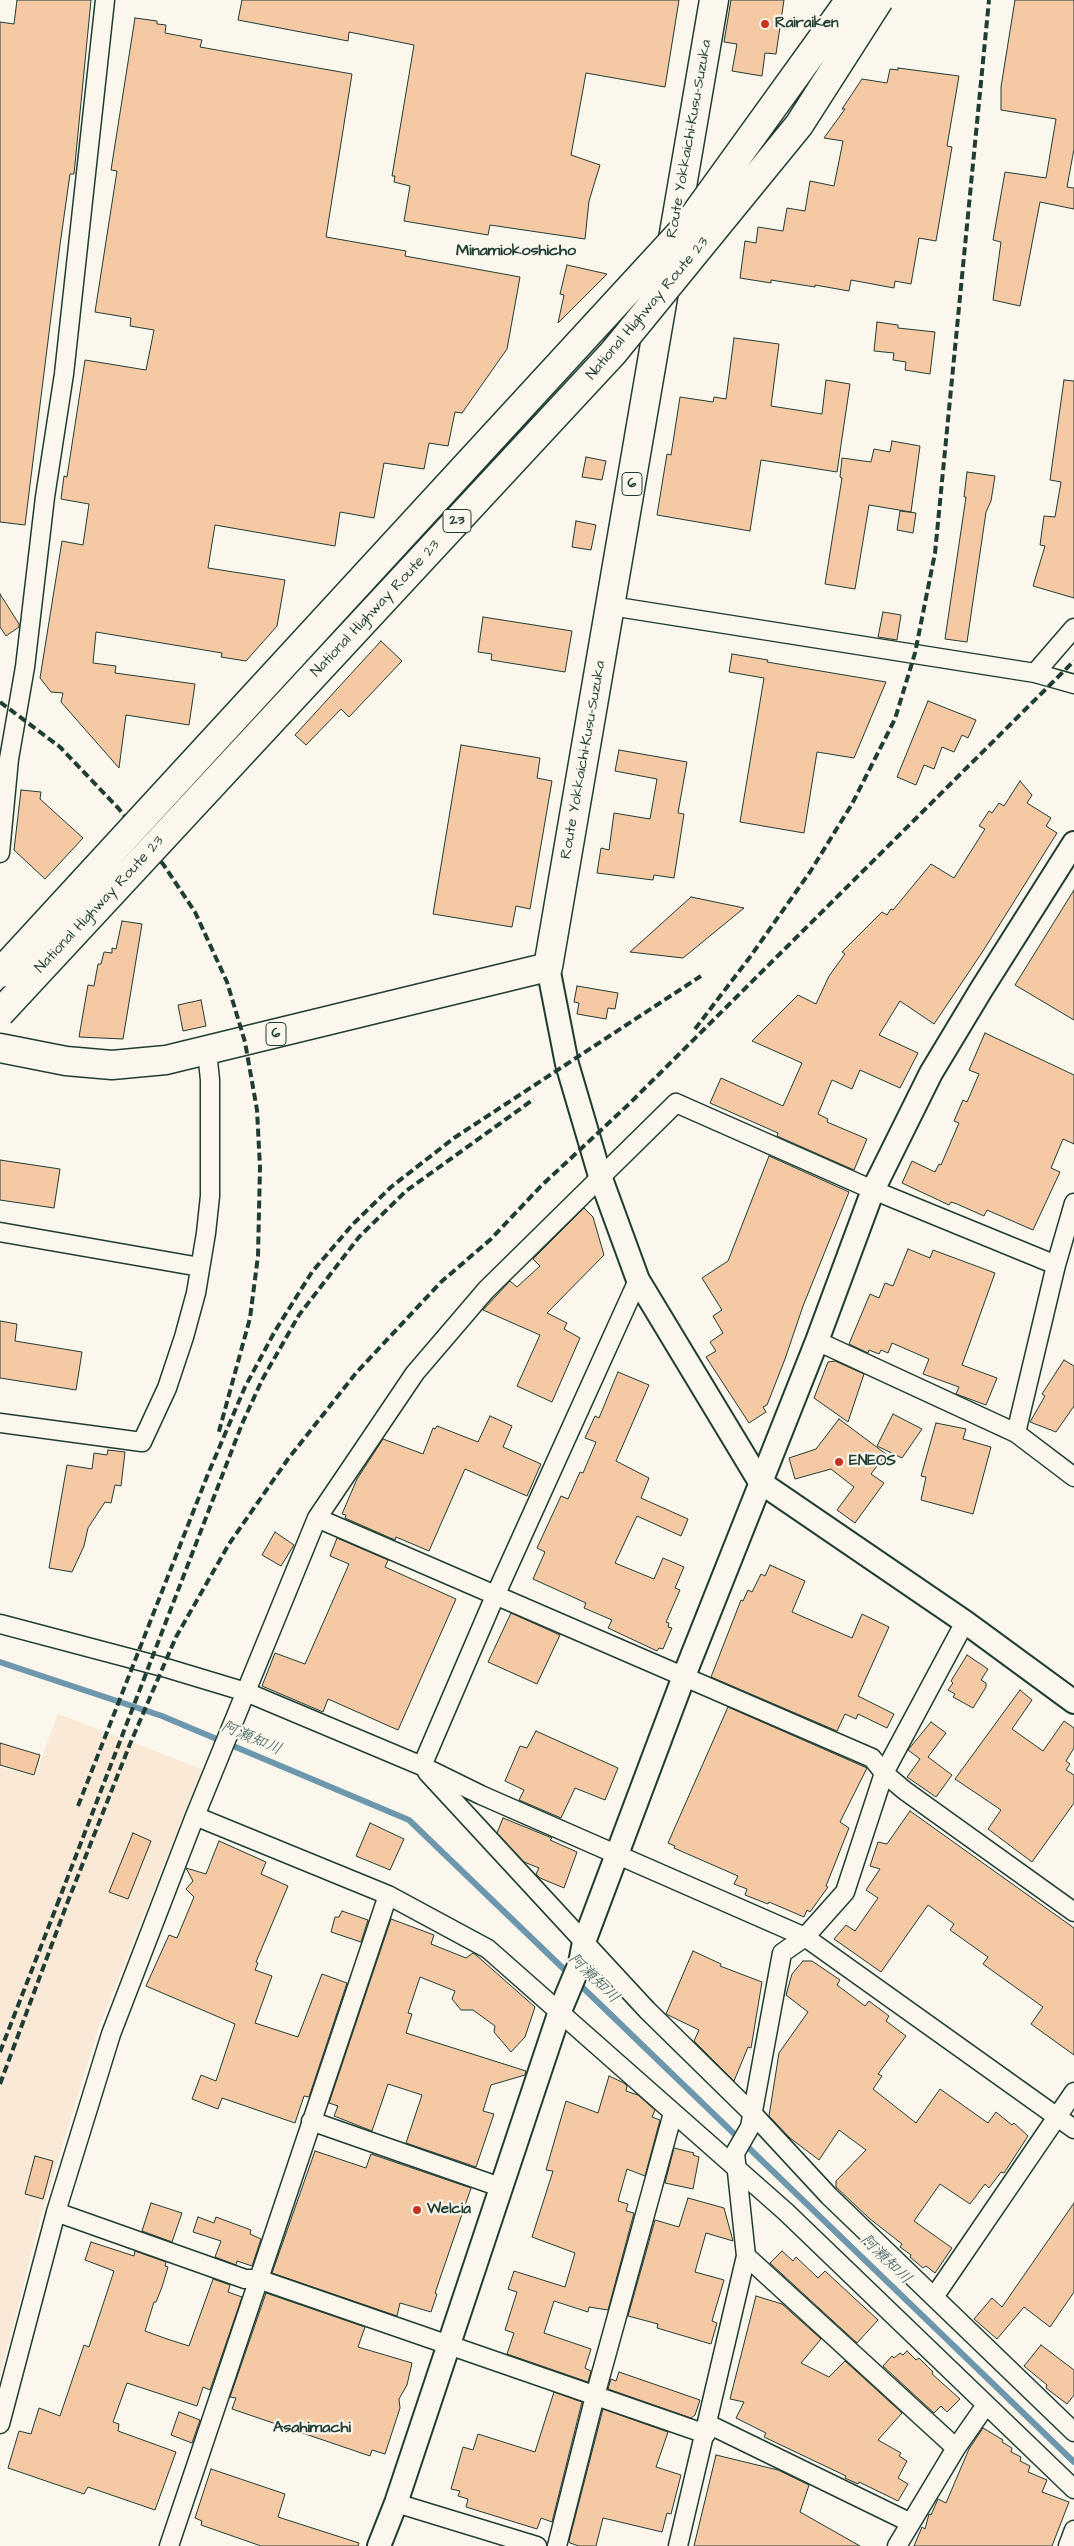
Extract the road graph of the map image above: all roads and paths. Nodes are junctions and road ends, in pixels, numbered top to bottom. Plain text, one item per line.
1 (105, 0) edge
2 (714, 0) edge
3 (850, 0) edge
4 (879, 0) edge
5 (611, 606) junction
6 (1074, 628) edge
7 (1035, 673) junction
8 (1074, 684) edge
9 (1074, 843) edge
10 (0, 853) edge
11 (548, 967) junction
12 (0, 973) edge
13 (0, 1013) edge
14 (0, 1049) edge
15 (207, 1052) junction
16 (600, 1176) junction
17 (873, 1190) junction
18 (1074, 1203) edge
19 (0, 1232) edge
20 (1064, 1259) edge
21 (200, 1267) junction
22 (638, 1280) junction
23 (816, 1340) junction
24 (0, 1423) edge
25 (1016, 1433) junction
26 (1074, 1477) edge
27 (760, 1482) junction
28 (317, 1518) junction
29 (495, 1596) junction
30 (965, 1622) junction
31 (0, 1624) edge
32 (684, 1676) junction
33 (246, 1692) junction
34 (1074, 1702) edge
35 (422, 1766) junction
36 (884, 1774) junction
37 (198, 1809) junction
38 (618, 1855) junction
39 (388, 1895) junction
40 (1074, 1912) edge
41 (805, 1937) junction
42 (582, 1952) junction
43 (564, 2002) junction
44 (1074, 2092) edge
45 (673, 2112) junction
46 (1057, 2117) junction
47 (311, 2121) junction
48 (751, 2121) junction
49 (1074, 2129) edge
50 (735, 2161) junction
51 (500, 2186) junction
52 (56, 2212) junction
53 (746, 2256) junction
54 (258, 2279) junction
55 (934, 2297) junction
56 (447, 2346) junction
57 (595, 2396) junction
58 (986, 2405) junction
59 (0, 2424) edge
60 (707, 2429) junction
61 (1074, 2432) edge
62 (956, 2448) junction
63 (1074, 2489) edge
64 (396, 2503) junction
65 (911, 2523) junction
66 (1074, 2530) edge
67 (169, 2546) edge
68 (379, 2546) edge
69 (537, 2546) edge
70 (557, 2546) edge
71 (678, 2546) edge
72 (897, 2546) edge
73 (1068, 2546) edge

1 - 10 street
2 - 5 main road, Route Yokkaichi-Kusu-Suzuka / 6
3 - 12 main road, National Highway Route 23 / 23, bridge
4 - 13 main road, National Highway Route 23 / 23, bridge
5 - 7 street
5 - 11 main road, Route Yokkaichi-Kusu-Suzuka / 6
6 - 7 street
7 - 8 street
9 - 17 street
11 - 15 main road, 6
11 - 16 street
14 - 15 main road, 6
15 - 21 street
16 - 17 street
16 - 22 street
16 - 28 street
17 - 20 street
17 - 23 street
18 - 20 street
19 - 21 street
20 - 25 street
21 - 24 street
22 - 27 street
22 - 29 street
23 - 25 street
23 - 27 street
25 - 26 street
27 - 30 street
27 - 32 street
28 - 29 street
28 - 33 street
29 - 32 street
29 - 35 street
30 - 34 street
30 - 36 street
31 - 33 street
32 - 36 street
32 - 38 street
33 - 35 street
33 - 37 street
35 - 38 street
35 - 42 street
36 - 40 street
36 - 41 street
37 - 39 street
37 - 52 street
38 - 41 street
38 - 42 street
39 - 43 street
39 - 47 street
41 - 46 street
41 - 48 street
42 - 43 street
42 - 48 street
43 - 45 street
43 - 51 street
44 - 46 street
45 - 50 street
45 - 57 street
46 - 49 street
46 - 55 street
47 - 51 street
47 - 54 street
48 - 50 street
48 - 55 street
50 - 53 street
50 - 58 street
51 - 56 street
52 - 54 street
52 - 59 street
53 - 60 street
53 - 62 street
54 - 56 street
54 - 67 street
55 - 61 street
56 - 57 street
56 - 64 street
57 - 60 street
57 - 70 street
58 - 62 street
58 - 63 street
60 - 65 street
60 - 71 street
62 - 65 street
64 - 68 street
64 - 69 street
65 - 72 street
66 - 73 street

